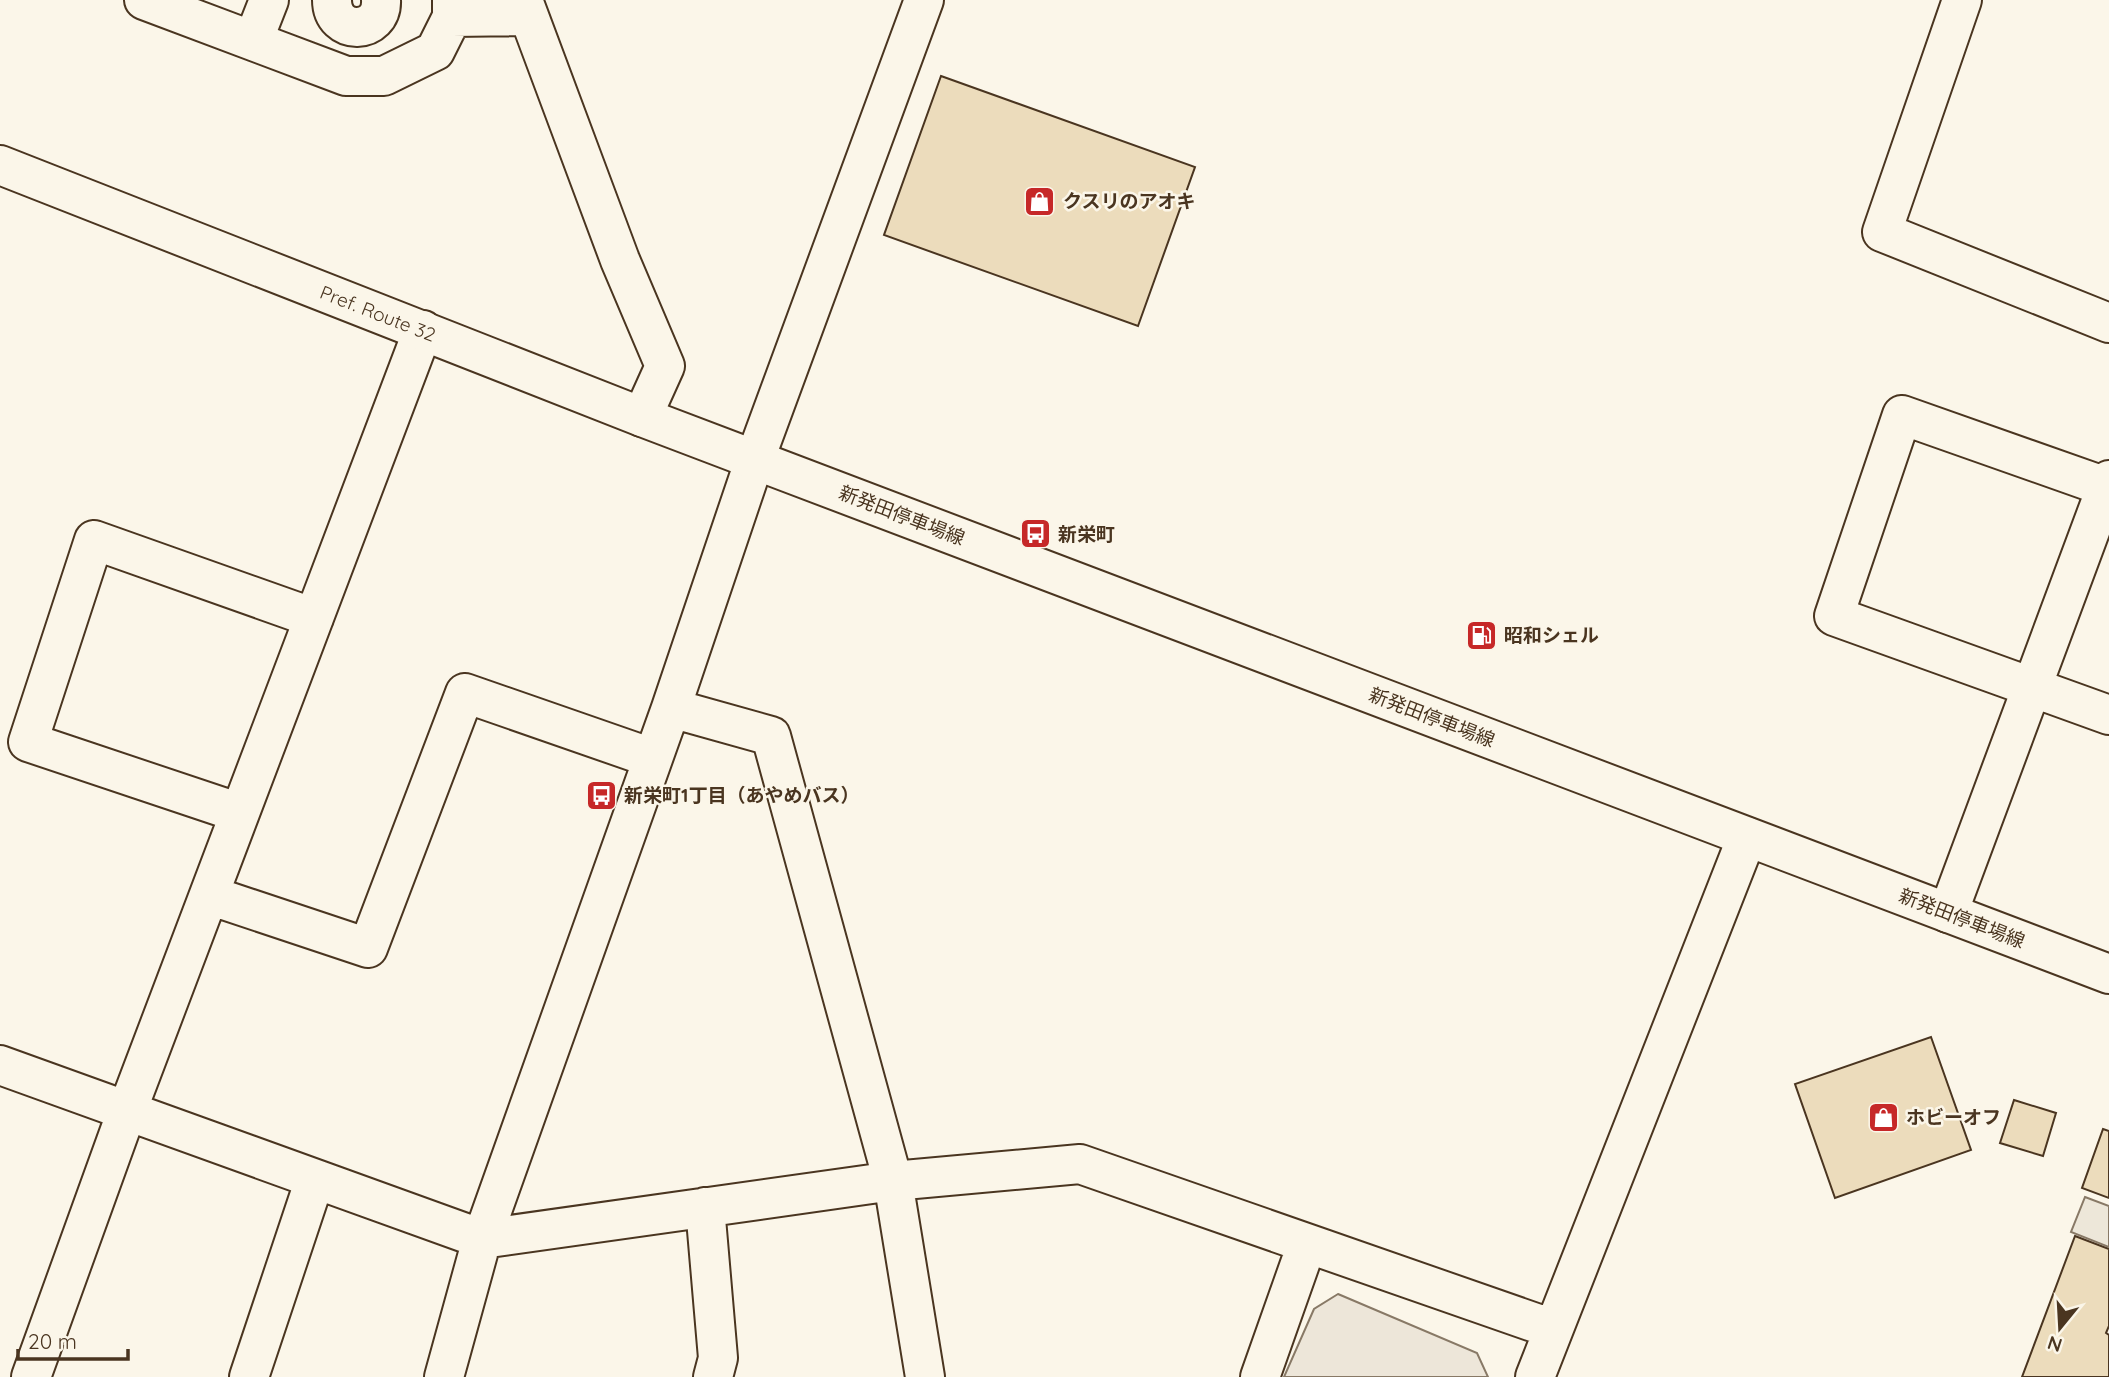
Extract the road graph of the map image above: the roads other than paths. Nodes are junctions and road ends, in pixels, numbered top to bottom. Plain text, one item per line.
1 (144, 0) edge
2 (270, 0) edge
3 (331, 0) edge
4 (381, 0) edge
5 (925, 0) edge
6 (1962, 0) edge
7 (525, 8) edge
8 (452, 9) edge
9 (253, 41) junction
10 (0, 165) edge
11 (2109, 323) edge
12 (423, 330) junction
13 (642, 416) junction
14 (755, 459) junction
15 (2108, 485) edge
16 (314, 618) junction
17 (2032, 688) junction
18 (671, 708) junction
19 (2109, 716) edge
20 (653, 758) junction
21 (240, 813) junction
22 (1746, 837) junction
23 (209, 895) junction
24 (1948, 913) junction
25 (2109, 974) edge
26 (0, 1065) edge
27 (127, 1111) junction
28 (315, 1179) junction
29 (893, 1181) junction
30 (705, 1208) junction
31 (482, 1239) junction
32 (1307, 1244) junction
33 (1553, 1329) junction
34 (31, 1377) edge
35 (249, 1377) edge
36 (444, 1377) edge
37 (713, 1377) edge
38 (925, 1377) edge
39 (1260, 1377) edge
40 (1535, 1377) edge

1 - 9 street
2 - 9 street
3 - 4 street
5 - 14 street
6 - 11 street
7 - 8 street
7 - 13 street
8 - 9 street
10 - 12 street, Pref. Route 32
12 - 13 street, Pref. Route 32
12 - 16 street
13 - 14 street, Pref. Route 32
14 - 18 street
14 - 22 street, 新発田停車場線
15 - 17 street
15 - 17 street
16 - 21 street
16 - 21 street
17 - 19 street
17 - 24 street
18 - 20 street
18 - 29 street
20 - 23 street
20 - 31 street
21 - 23 street
22 - 24 street, 新発田停車場線
22 - 33 street
23 - 27 street
24 - 25 street, 新発田停車場線
26 - 27 street
27 - 28 street
27 - 34 street
28 - 31 street
28 - 35 street
29 - 30 street
29 - 32 street
29 - 38 street
30 - 31 street
30 - 37 street
31 - 36 street
32 - 33 street
32 - 39 street
33 - 40 street

